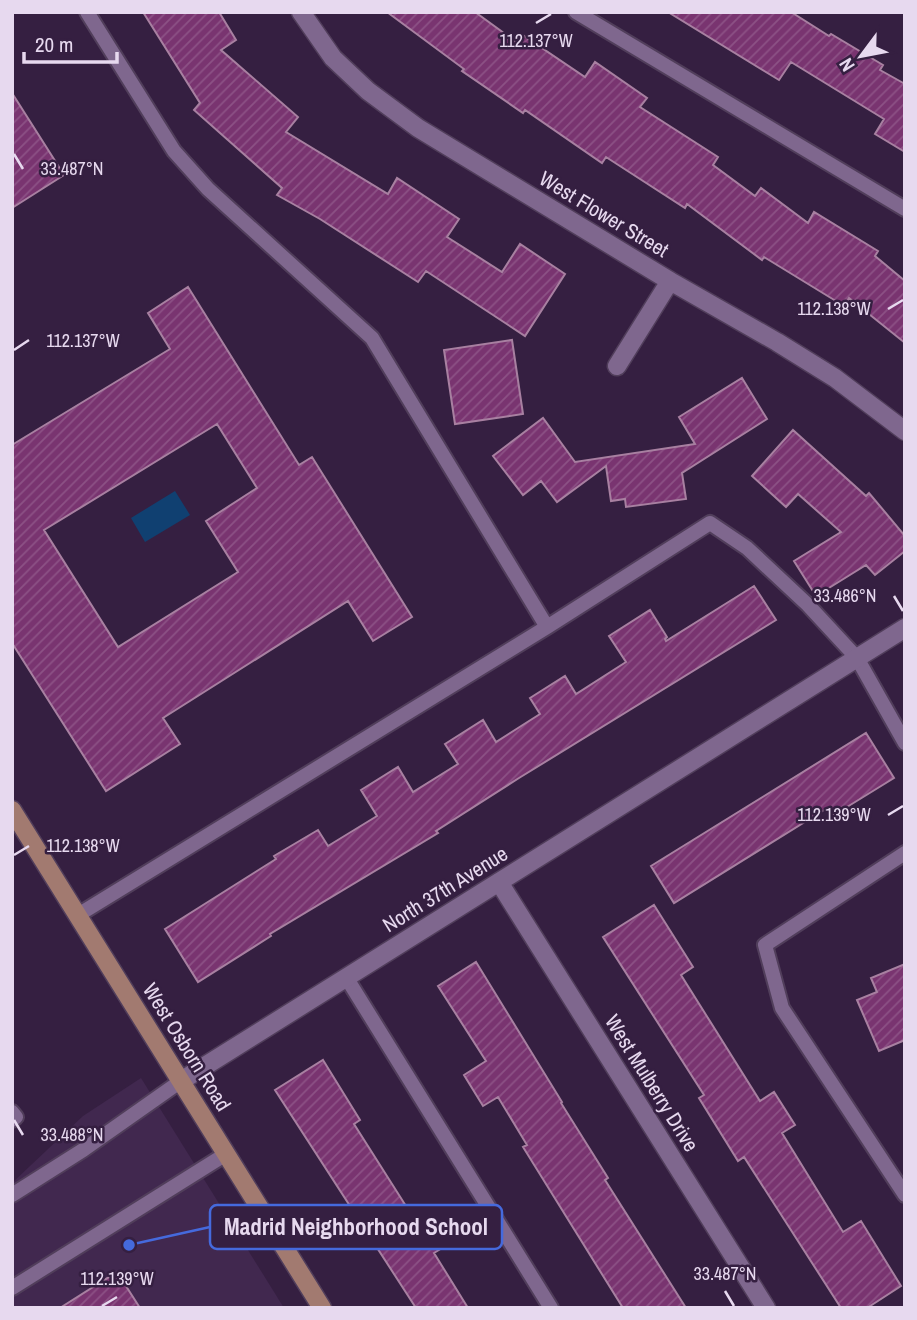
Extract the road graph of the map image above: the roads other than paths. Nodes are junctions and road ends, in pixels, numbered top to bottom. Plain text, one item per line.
1 (87, 12) edge
2 (301, 12) edge
3 (576, 12) edge
4 (905, 209) edge
5 (670, 281) junction
6 (617, 366) dead end
7 (905, 431) edge
8 (547, 626) junction
9 (905, 628) edge
10 (857, 658) junction
11 (905, 743) edge
12 (12, 810) edge
13 (905, 853) edge
14 (499, 882) junction
15 (78, 915) junction
16 (346, 977) junction
17 (181, 1081) junction
18 (12, 1112) edge
19 (12, 1120) edge
20 (226, 1154) junction
21 (12, 1195) edge
22 (905, 1195) edge
23 (12, 1288) edge
24 (322, 1308) edge
25 (551, 1308) edge
26 (766, 1308) edge

1 - 8 lane
2 - 5 street, West Flower Street
3 - 4 lane
5 - 6 street
5 - 7 street, West Flower Street
8 - 10 lane
8 - 15 lane
9 - 10 street, North 37th Avenue
10 - 11 lane
10 - 14 street, North 37th Avenue
12 - 15 street, West Osborn Road
13 - 22 lane
14 - 16 street, North 37th Avenue
14 - 26 street, West Mulberry Drive
15 - 17 street, West Osborn Road
16 - 17 street, North 37th Avenue
16 - 25 lane
17 - 20 street, West Osborn Road
17 - 21 lane, North 37th Avenue
18 - 19 lane
20 - 23 lane
20 - 24 street, West Osborn Road

